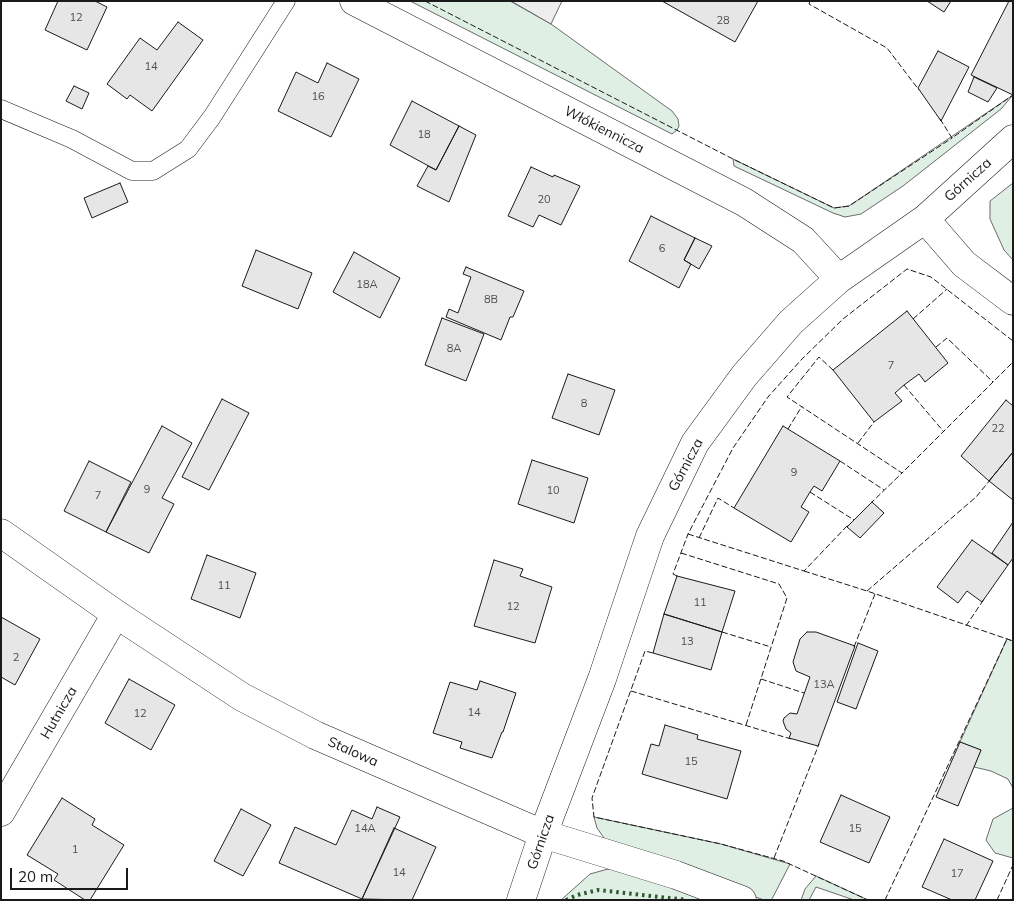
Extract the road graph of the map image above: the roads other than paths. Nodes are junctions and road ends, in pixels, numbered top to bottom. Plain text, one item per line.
1 (286, 1) edge
2 (354, 1) edge
3 (1, 109) edge
4 (1013, 140) edge
5 (925, 219) junction
6 (839, 279) junction
7 (1013, 300) edge
8 (1, 533) edge
9 (116, 614) junction
10 (1, 812) edge
11 (543, 834) junction
12 (521, 900) edge
13 (742, 900) edge

1 - 3 lane
2 - 6 street, Włókiennicza
4 - 5 street, Górnicza
5 - 6 street, Górnicza
5 - 7 street
6 - 11 street, Górnicza
8 - 9 street, Stalowa
9 - 10 street, Hutnicza
9 - 11 street, Stalowa
11 - 12 street, Górnicza
11 - 13 street, Stalowa

